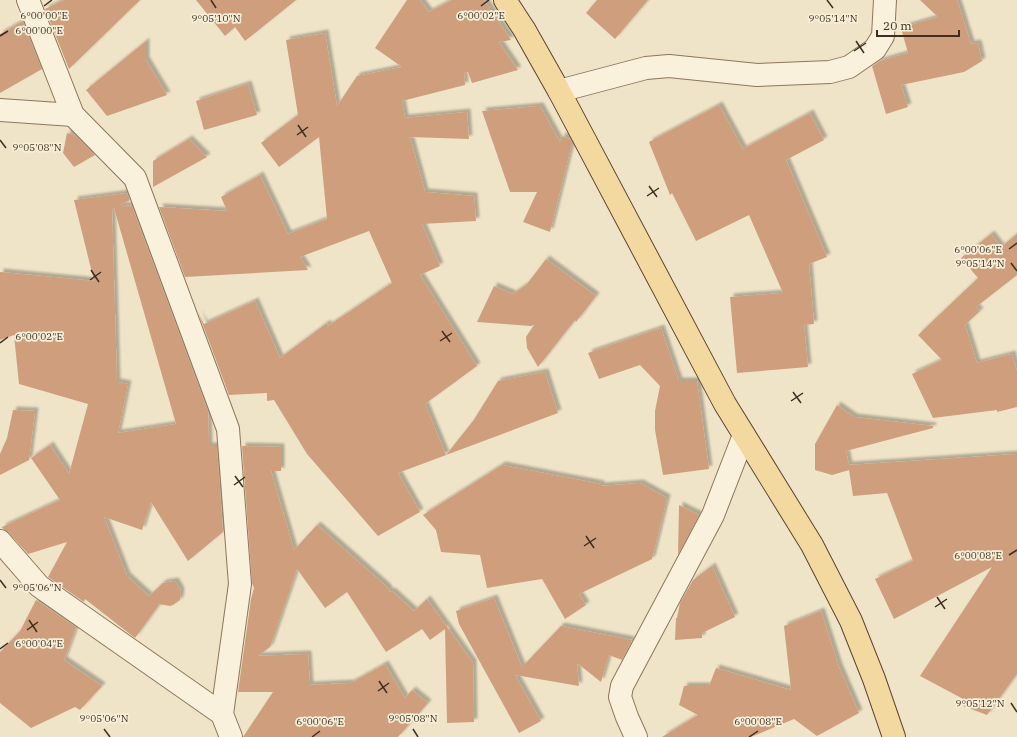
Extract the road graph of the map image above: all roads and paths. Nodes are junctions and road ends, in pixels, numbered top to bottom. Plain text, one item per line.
1 (28, 0) edge
2 (505, 0) edge
3 (885, 0) edge
4 (558, 91) junction
5 (0, 110) edge
6 (73, 115) junction
7 (744, 435) junction
8 (0, 542) edge
9 (222, 714) junction
10 (231, 737) edge
11 (636, 737) edge
12 (894, 737) edge

1 - 6 street
2 - 4 main road
3 - 4 street
4 - 7 main road
5 - 6 street
6 - 9 street
7 - 11 street
7 - 12 main road
8 - 9 street
9 - 10 street

